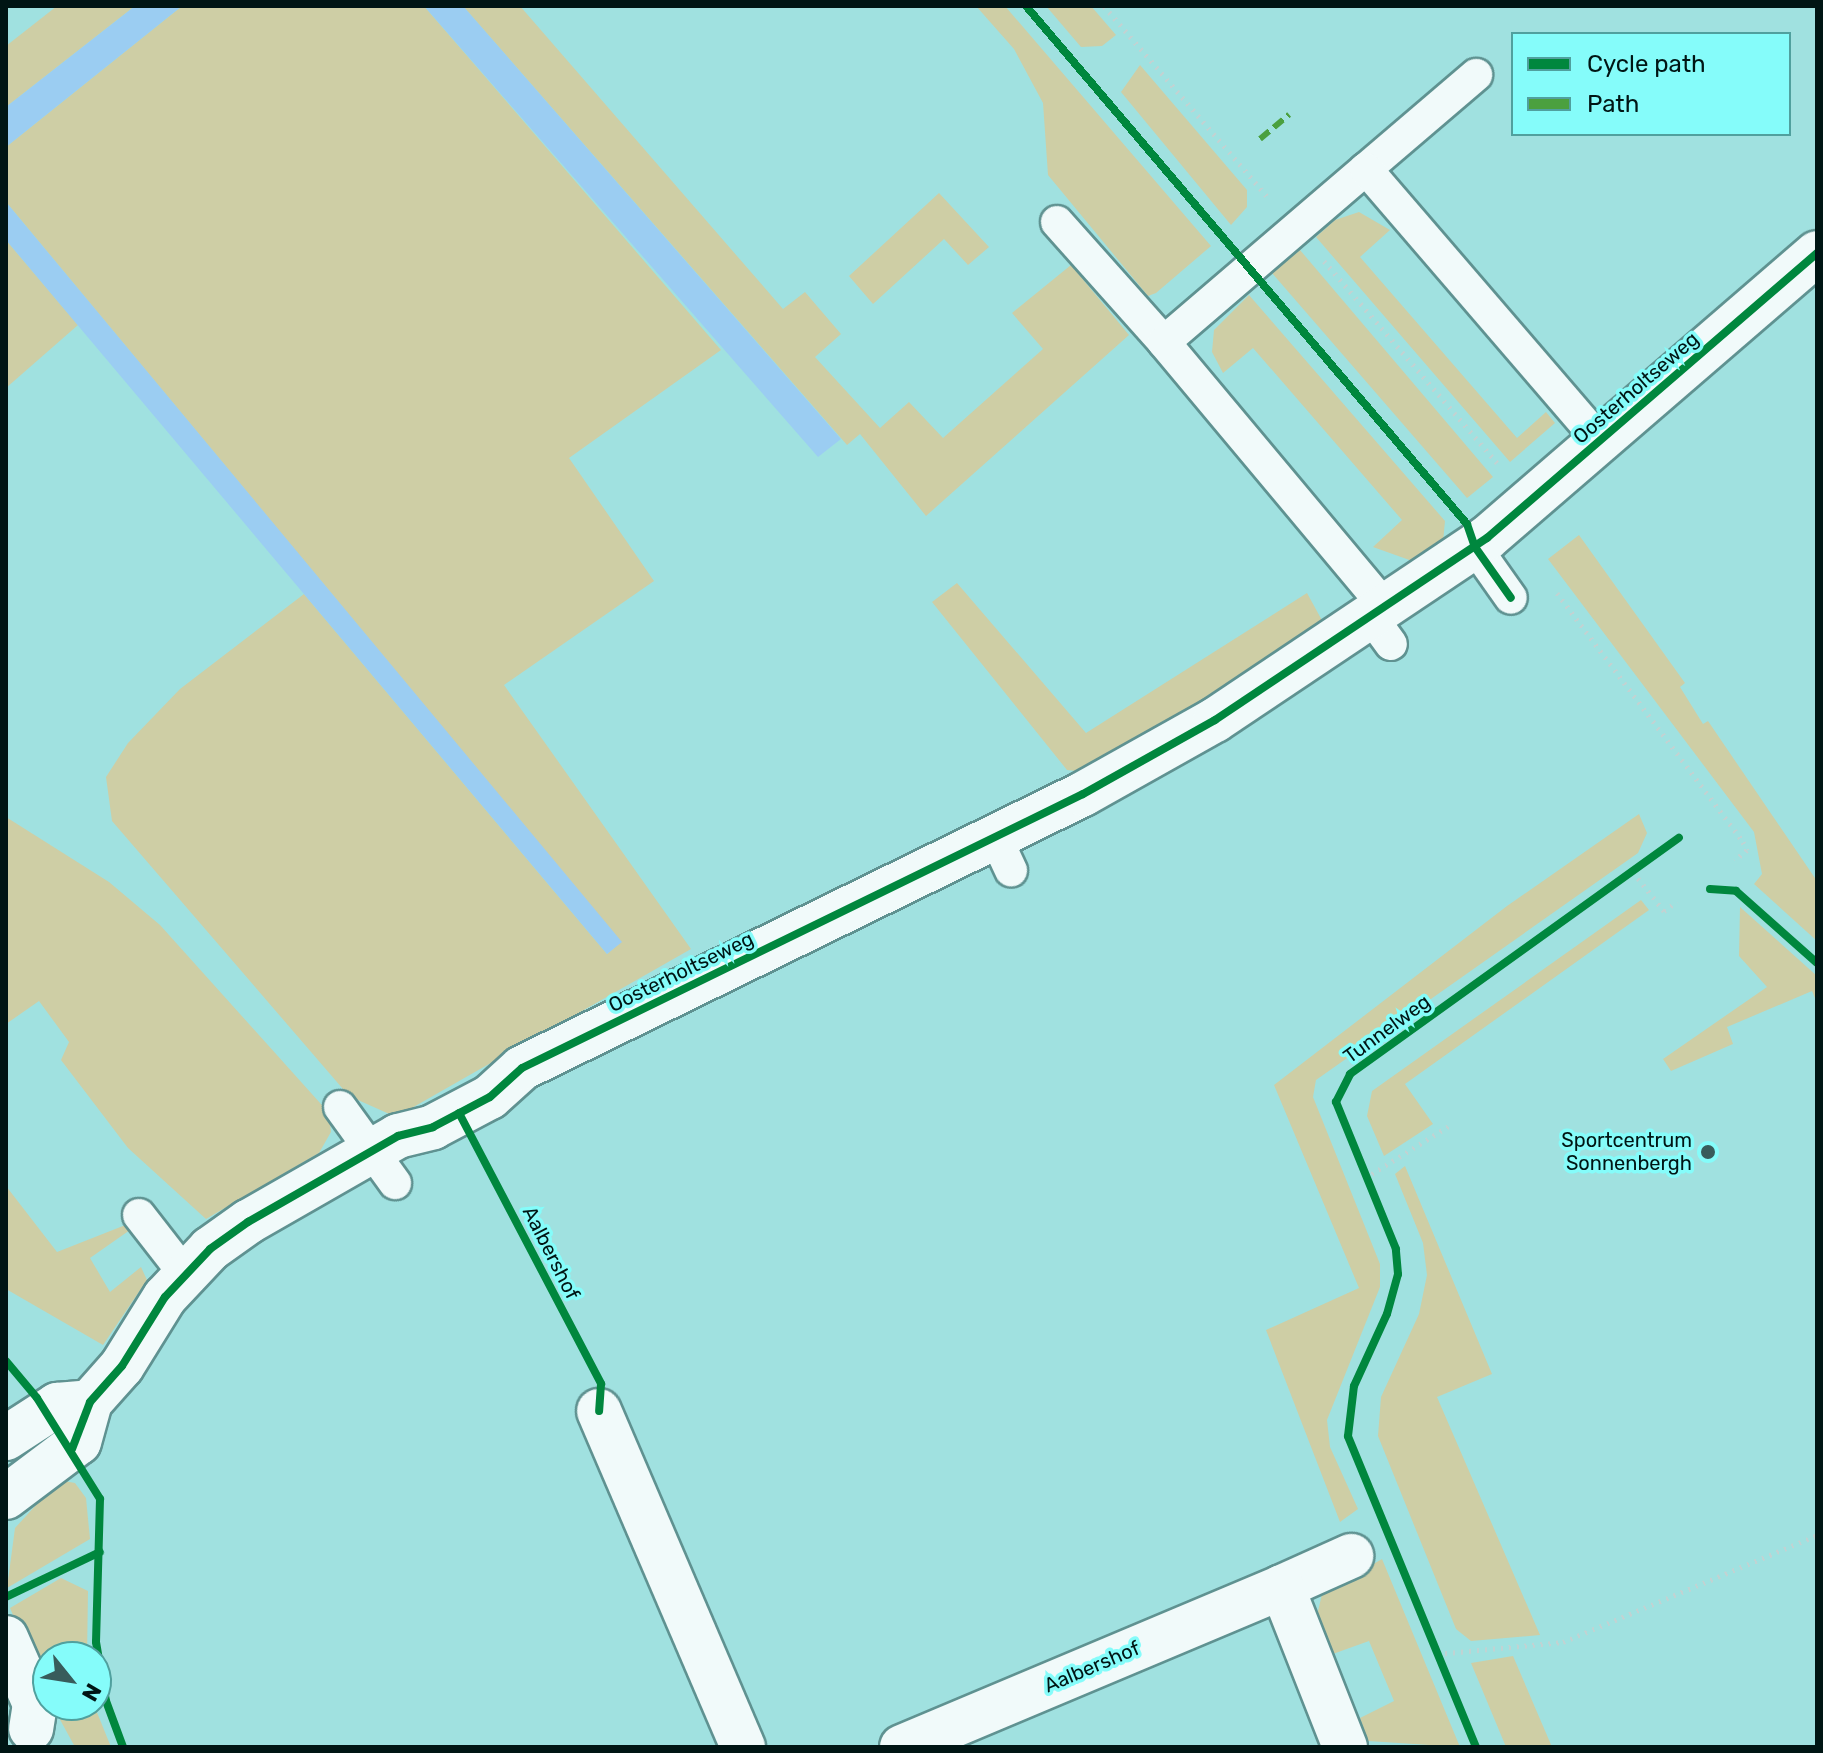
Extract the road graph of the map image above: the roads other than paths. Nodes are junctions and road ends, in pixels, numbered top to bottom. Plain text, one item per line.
1 (1476, 75) dead end
2 (1366, 169) junction
3 (1057, 222) dead end
4 (1817, 253) edge
5 (1164, 342) junction
6 (1585, 424) dead end
7 (1475, 547) junction
8 (1511, 598) dead end
9 (1383, 624) junction
10 (340, 1107) dead end
11 (384, 1167) junction
12 (139, 1215) dead end
13 (185, 1274) junction
14 (90, 1402) junction
15 (599, 1411) dead end
16 (6, 1438) edge
17 (6, 1497) edge
18 (1351, 1556) dead end
19 (1282, 1587) junction
20 (6, 1638) edge
21 (26, 1731) edge
22 (743, 1747) edge
23 (902, 1747) edge
24 (1345, 1747) edge

1 - 2 lane
2 - 5 lane
2 - 6 lane, Oosterholtseweg
3 - 5 lane
4 - 7 street, Oosterholtseweg
5 - 9 lane
7 - 8 lane
7 - 9 street, Oosterholtseweg
9 - 11 street, Oosterholtseweg
10 - 11 lane
11 - 13 street, Oosterholtseweg
12 - 13 lane
13 - 14 street, Oosterholtseweg
14 - 16 street
14 - 17 street, Oosterholtseweg
15 - 22 street
18 - 19 street, Aalbershof
19 - 23 street, Aalbershof
19 - 24 street
20 - 21 street

